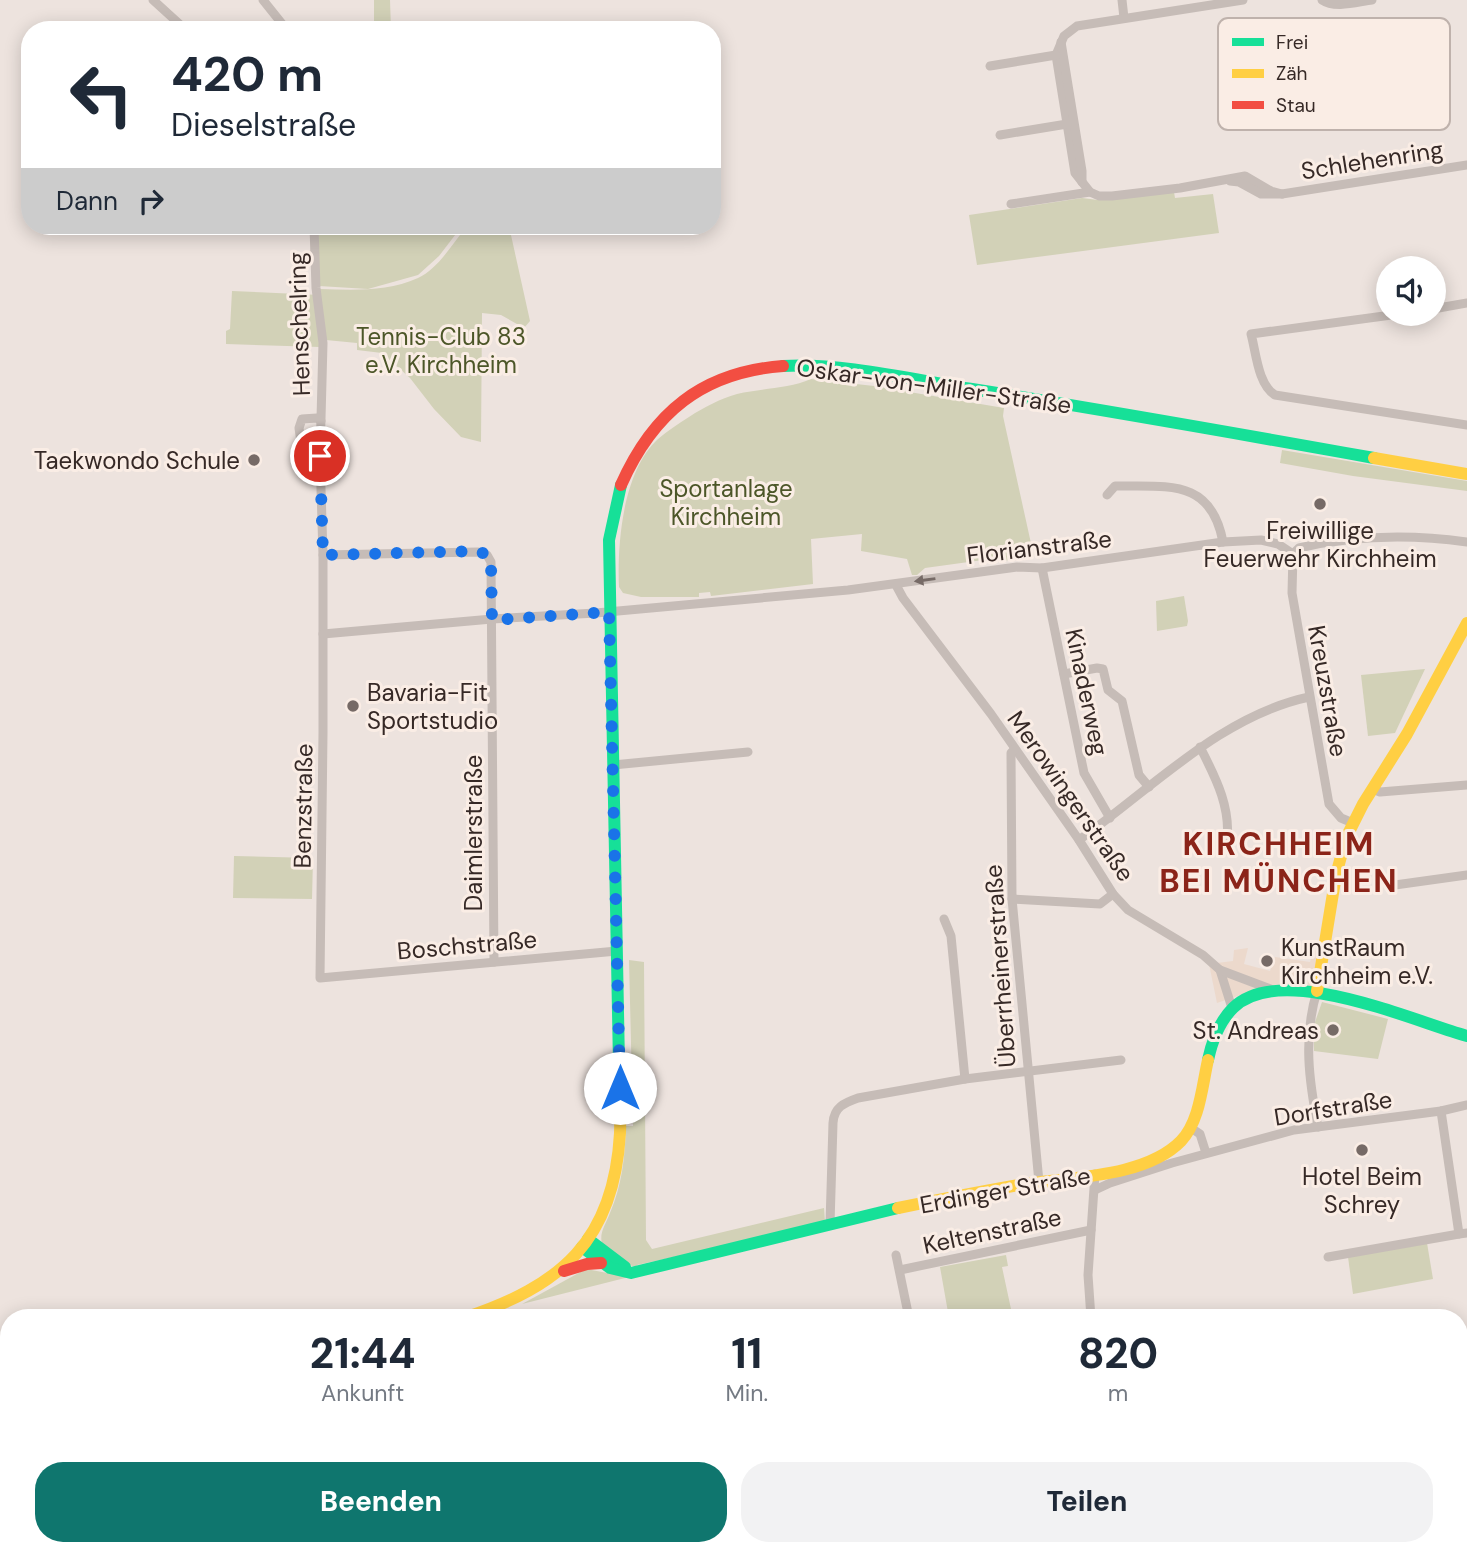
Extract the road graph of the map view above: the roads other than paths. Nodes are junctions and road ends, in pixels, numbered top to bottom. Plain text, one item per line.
1 (153, 0) edge
2 (263, 0) edge
3 (1122, 0) edge
4 (1243, 0) edge
5 (1322, 0) edge
6 (1337, 0) edge
7 (1372, 0) edge
8 (1356, 2) junction
9 (1124, 18) junction
10 (176, 21) edge
11 (280, 21) edge
12 (1061, 42) junction
13 (1056, 55) junction
14 (990, 66) dead end
15 (1067, 124) junction
16 (1000, 135) dead end
17 (1467, 165) edge
18 (1082, 183) junction
19 (1090, 192) junction
20 (1011, 204) dead end
21 (314, 235) edge
22 (1467, 303) edge
23 (1446, 307) edge
24 (1376, 317) edge
25 (321, 421) junction
26 (1467, 425) edge
27 (320, 456) junction
28 (1467, 474) edge
29 (1107, 495) dead end
30 (1223, 542) junction
31 (1467, 542) edge
32 (1293, 554) junction
33 (323, 555) junction
34 (1042, 568) junction
35 (896, 585) junction
36 (609, 612) junction
37 (492, 620) junction
38 (1467, 623) edge
39 (323, 634) junction
40 (1065, 674) junction
41 (1309, 697) junction
42 (1200, 747) junction
43 (1015, 749) junction
44 (748, 752) dead end
45 (613, 765) junction
46 (1467, 785) edge
47 (1149, 788) junction
48 (1373, 789) junction
49 (1110, 818) junction
50 (1353, 823) junction
51 (1079, 840) junction
52 (1226, 846) dead end
53 (1467, 875) edge
54 (1395, 885) dead end
55 (1113, 894) junction
56 (1012, 899) junction
57 (944, 919) dead end
58 (617, 951) junction
59 (494, 962) junction
60 (1220, 970) junction
61 (320, 978) joint
62 (1273, 990) junction
63 (1317, 991) junction
64 (1231, 1005) junction
65 (1467, 1036) edge
66 (1121, 1060) dead end
67 (1027, 1073) junction
68 (965, 1079) junction
69 (1467, 1105) edge
70 (1441, 1111) junction
71 (1318, 1127) junction
72 (1191, 1128) junction
73 (1206, 1153) junction
74 (1170, 1158) junction
75 (1095, 1174) junction
76 (1039, 1182) junction
77 (1095, 1190) junction
78 (830, 1224) junction
79 (1091, 1230) junction
80 (1463, 1233) edge
81 (585, 1243) junction
82 (896, 1255) dead end
83 (1328, 1257) dead end
84 (601, 1263) junction
85 (900, 1270) junction
86 (638, 1271) junction
87 (559, 1273) junction
88 (492, 1309) edge
89 (907, 1309) edge
90 (1090, 1309) edge

1 - 10 street
2 - 11 street
3 - 9 street
4 - 9 street
5 - 8 street
6 - 8 street
7 - 8 street
9 - 12 street
12 - 13 street
12 - 18 street
13 - 14 street
13 - 15 street
15 - 16 street
15 - 18 street
17 - 19 street, Schlehenring
18 - 19 street
19 - 20 street, Schlehenring
21 - 25 street, Henschelring
22 - 23 street
24 - 26 street
25 - 27 street, Henschelring
25 - 27 street, Henschelring
27 - 33 street, Henschelring
28 - 36 main road, Oskar-von-Miller-Straße
29 - 30 street
30 - 32 street, Florianstraße
30 - 34 street, Florianstraße
31 - 32 street
32 - 41 street, Kreuzstraße
33 - 37 street
33 - 39 street, Henschelring
34 -> 35 street, Florianstraße
34 - 40 street, Kinaderweg
35 - 36 street, Florianstraße
35 - 43 street, Merowingerstraße
36 - 37 street, Florianstraße
36 - 45 main road, Oskar-von-Miller-Straße
37 - 39 street, Florianstraße
37 - 59 street, Daimlerstraße
38 - 48 main road
39 - 61 street, Benzstraße
40 - 47 street
40 - 49 street, Kinaderweg
41 - 42 street
41 - 50 street, Kreuzstraße
42 - 47 street
42 - 52 street
43 - 51 street, Merowingerstraße
43 - 56 street, Überrheinerstraße
44 - 45 street
45 - 58 main road, Oskar-von-Miller-Straße
46 - 48 street
47 - 49 street
48 - 50 main road
49 - 51 street
50 - 63 main road
51 - 55 street, Merowingerstraße
53 - 54 street
55 - 56 street
55 - 60 street, Merowingerstraße
56 - 67 street, Überrheinerstraße
57 - 68 street
58 - 59 street, Boschstraße
58 - 81 main road, Oskar-von-Miller-Straße
59 - 61 street, Boschstraße
60 - 62 street, Merowingerstraße
60 - 64 street
62 - 63 main road
62 - 64 main road
63 - 65 main road
63 - 71 street
64 - 72 main road, Erdinger Straße
66 - 67 street
67 - 68 street
67 - 76 street, Überrheinerstraße
68 - 78 street
69 - 70 street, Dorfstraße
70 - 71 street, Dorfstraße
70 - 80 street
71 - 73 street, Dorfstraße
72 - 73 street
72 - 74 main road, Erdinger Straße
73 - 74 street, Dorfstraße
74 - 75 main road, Erdinger Straße
74 - 77 street, Dorfstraße
75 - 76 main road, Erdinger Straße
75 - 77 street
76 - 78 main road, Erdinger Straße
77 - 79 street
78 - 86 main road, Erdinger Straße
79 - 85 street, Keltenstraße
79 - 90 street
80 - 83 street
81 - 84 main road, Erdinger Straße
81 - 86 main road
81 - 87 main road, Oskar-von-Miller-Straße
82 - 85 street
84 - 86 main road, Erdinger Straße
84 - 87 main road, Erdinger Straße
85 - 89 street
87 - 88 main road

